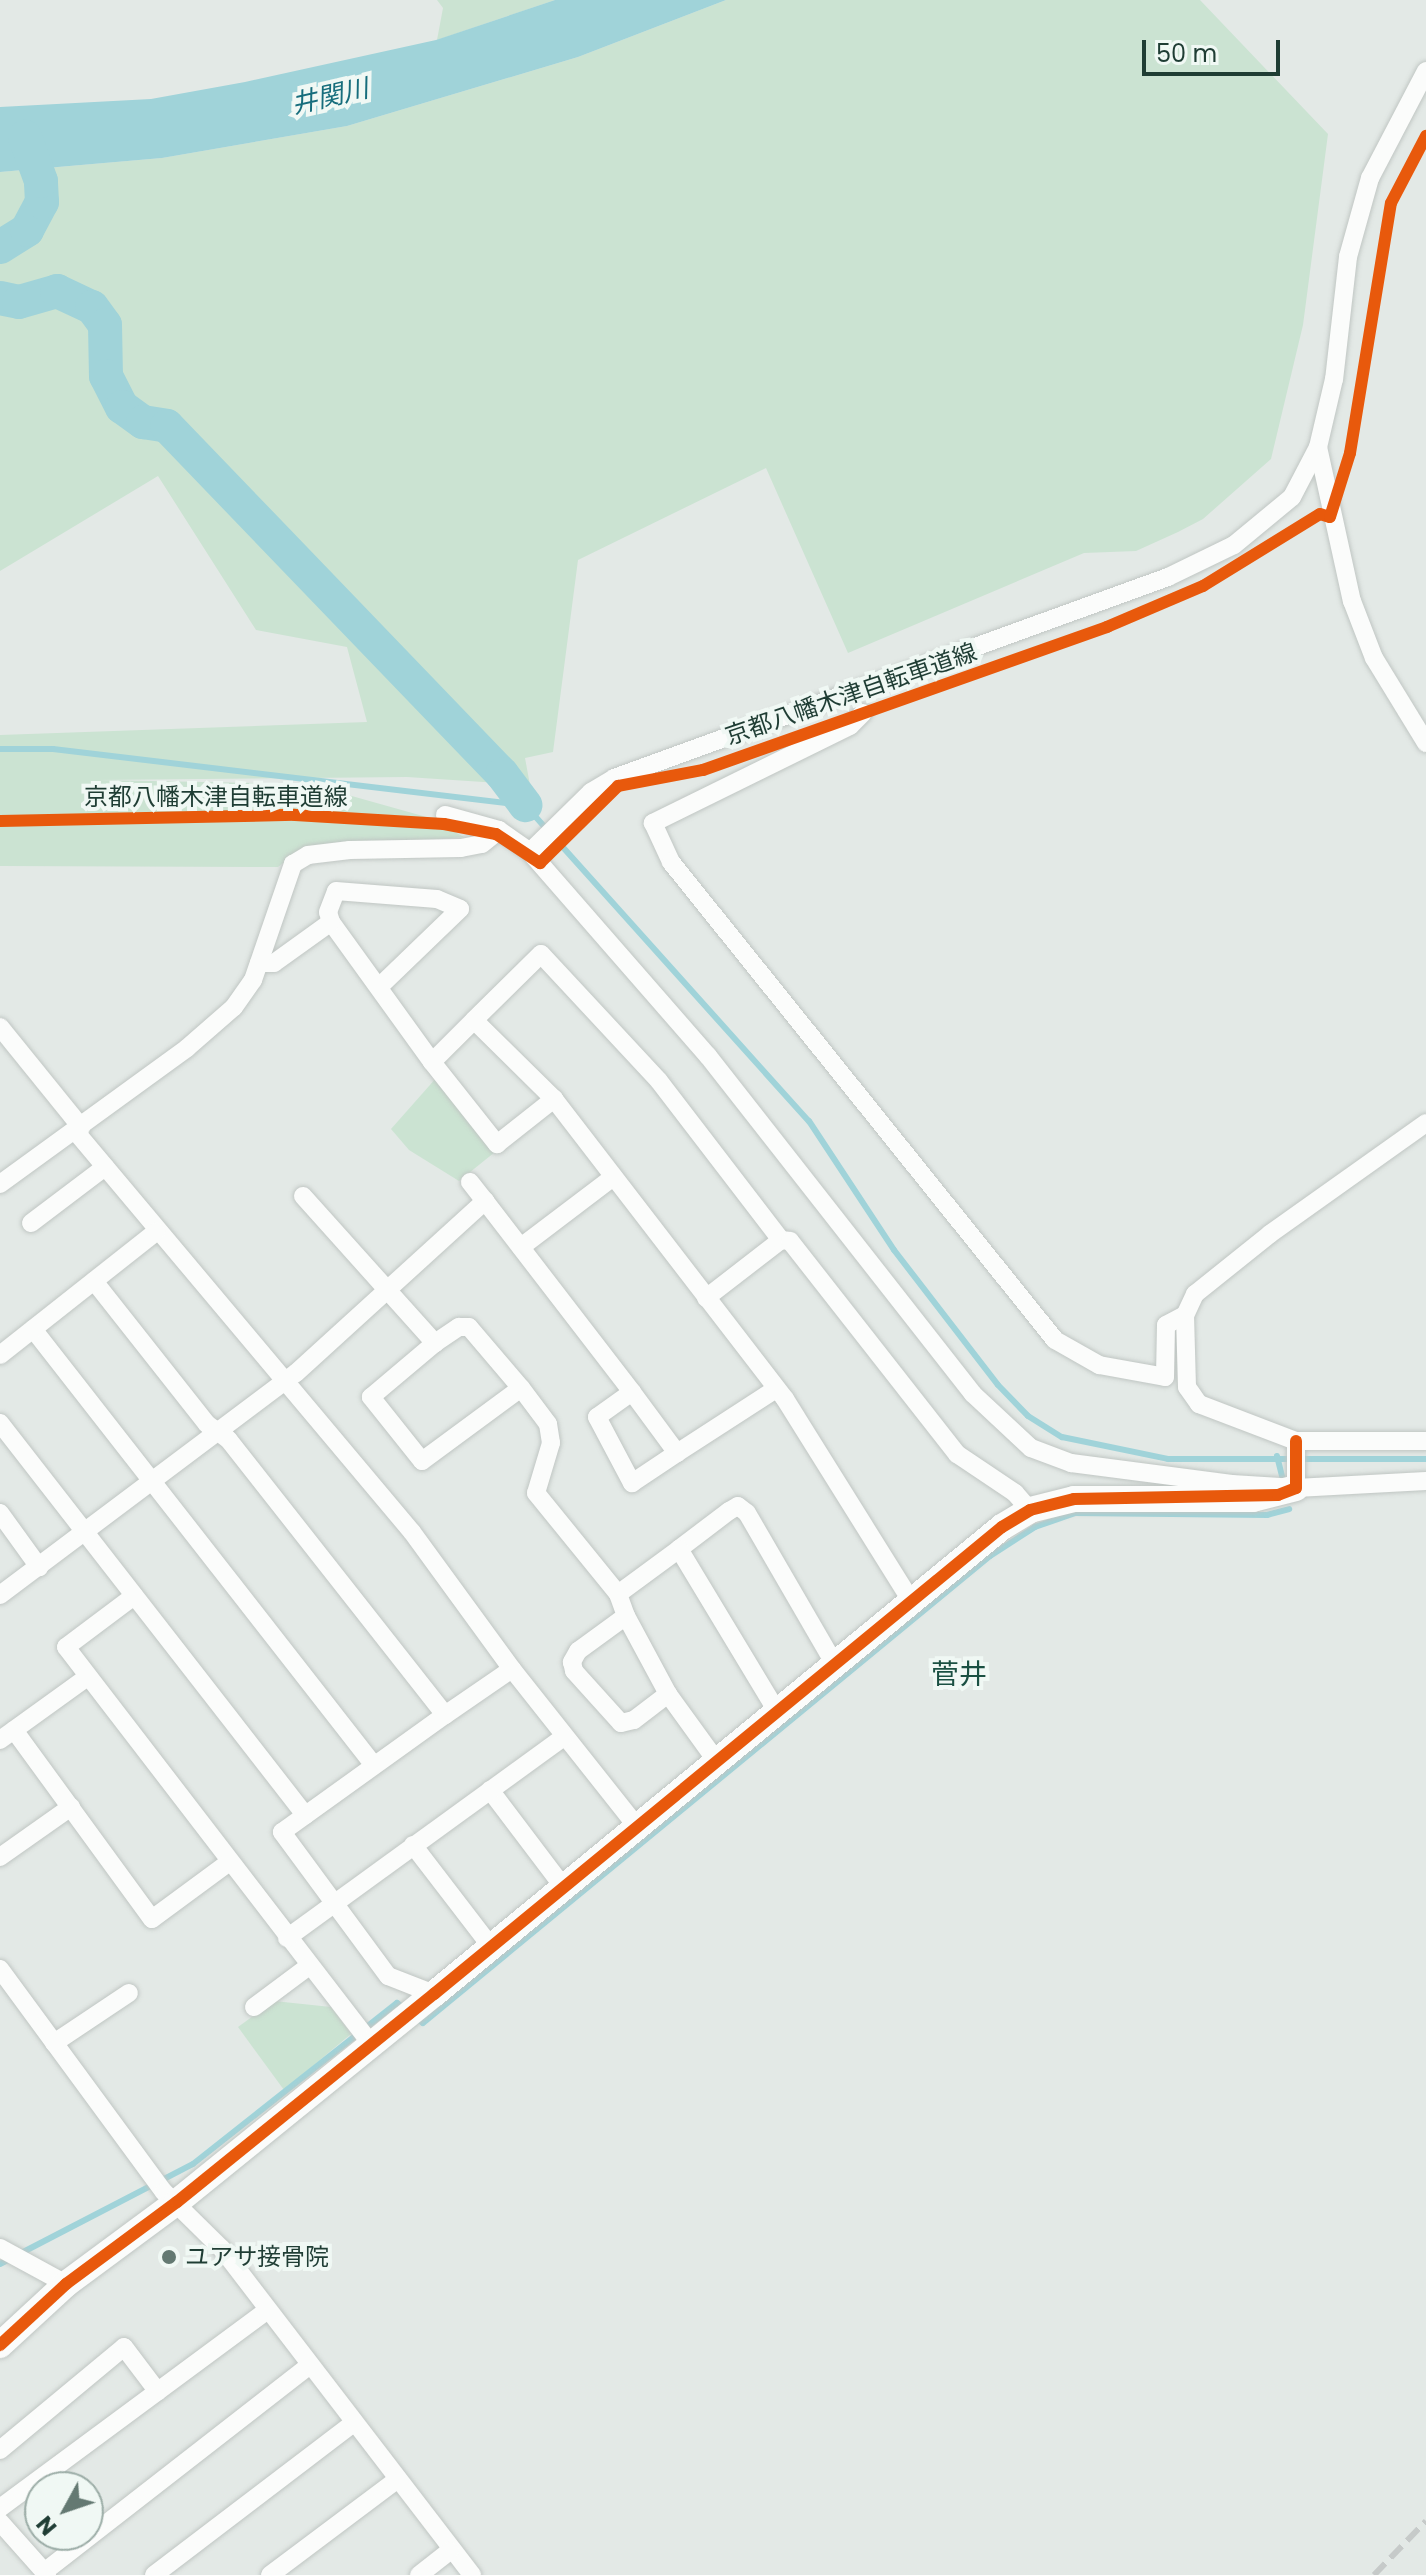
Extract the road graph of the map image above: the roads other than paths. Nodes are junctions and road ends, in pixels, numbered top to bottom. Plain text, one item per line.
1 (1426, 71) edge
2 (1318, 447) junction
3 (863, 713) dead end
4 (1426, 743) edge
5 (445, 815) dead end
6 (499, 830) junction
7 (533, 850) junction
8 (331, 922) junction
9 (259, 963) junction
10 (379, 987) junction
11 (474, 1020) junction
12 (0, 1027) edge
13 (432, 1062) junction
14 (554, 1099) junction
15 (1426, 1123) edge
16 (79, 1130) junction
17 (105, 1167) junction
18 (612, 1178) junction
19 (470, 1182) dead end
20 (0, 1184) edge
21 (303, 1196) dead end
22 (485, 1201) junction
23 (31, 1223) dead end
24 (156, 1232) junction
25 (781, 1240) junction
26 (521, 1247) junction
27 (94, 1281) junction
28 (388, 1289) junction
29 (706, 1298) junction
30 (1185, 1315) junction
31 (33, 1329) junction
32 (435, 1343) junction
33 (0, 1355) edge
34 (283, 1381) junction
35 (521, 1388) junction
36 (776, 1389) junction
37 (632, 1392) junction
38 (0, 1423) edge
39 (217, 1432) junction
40 (1426, 1441) edge
41 (1296, 1446) junction
42 (677, 1453) junction
43 (1296, 1481) junction
44 (1426, 1481) edge
45 (154, 1482) junction
46 (1030, 1510) junction
47 (0, 1513) edge
48 (87, 1533) junction
49 (679, 1549) junction
50 (39, 1567) junction
51 (618, 1594) junction
52 (0, 1595) edge
53 (134, 1596) junction
54 (911, 1601) junction
55 (626, 1616) junction
56 (835, 1665) junction
57 (512, 1669) junction
58 (86, 1678) junction
59 (668, 1694) junction
60 (778, 1713) junction
61 (445, 1715) junction
62 (7, 1735) edge
63 (564, 1737) junction
64 (718, 1763) junction
65 (373, 1764) junction
66 (490, 1790) junction
67 (71, 1807) junction
68 (305, 1815) junction
69 (639, 1829) junction
70 (413, 1845) junction
71 (0, 1857) edge
72 (228, 1863) junction
73 (565, 1889) junction
74 (334, 1904) junction
75 (287, 1938) junction
76 (492, 1948) junction
77 (309, 1966) junction
78 (0, 1969) edge
79 (129, 1993) dead end
80 (434, 1994) junction
81 (254, 2007) dead end
82 (54, 2043) junction
83 (370, 2043) junction
84 (177, 2202) junction
85 (0, 2248) edge
86 (66, 2284) junction
87 (268, 2310) junction
88 (0, 2345) edge
89 (309, 2366) junction
90 (158, 2392) junction
91 (352, 2424) junction
92 (0, 2450) edge
93 (395, 2481) junction
94 (0, 2508) edge
95 (0, 2522) edge
96 (450, 2551) junction
97 (45, 2574) edge
98 (154, 2575) edge
99 (270, 2575) edge
100 (419, 2575) edge
101 (472, 2575) edge

1 - 2 street
2 - 4 street
2 - 7 street
3 - 30 street
5 - 6 street
6 - 7 street
6 - 9 street
7 - 43 street
8 - 9 street
8 - 10 street
8 - 10 street
9 - 16 street
10 - 13 street
11 - 13 street
11 - 14 street
11 - 25 street
12 - 16 street
13 - 14 street
14 - 18 street
15 - 30 street
16 - 17 street
16 - 20 street
17 - 23 street
17 - 24 street
18 - 26 street
18 - 29 street
19 - 22 street
21 - 28 street
22 - 26 street
22 - 28 street
24 - 27 street
24 - 34 street
25 - 29 street
25 - 46 street
26 - 37 street
27 - 31 street
27 - 39 street
28 - 32 street
28 - 34 street
29 - 36 street
30 - 41 street
31 - 33 street
31 - 45 street
32 - 35 street
32 - 35 street
34 - 39 street
34 - 57 street
35 - 51 street
36 - 42 street
36 - 54 street
37 - 42 street
37 - 42 street
38 - 48 street
39 - 45 street
39 - 61 street
40 - 41 street
41 - 43 street
43 - 44 street
43 - 46 street
45 - 48 street
45 - 65 street
46 - 54 street
47 - 50 street
48 - 50 street
48 - 53 street
49 - 51 street
49 - 56 street
49 - 60 street
50 - 52 street
51 - 55 street
53 - 58 street
53 - 68 street
54 - 56 street
55 - 59 street
55 - 59 street
56 - 60 street
57 - 61 street
57 - 63 street
58 - 62 street
58 - 72 street
59 - 64 street
60 - 64 street
61 - 65 street
62 - 67 street
63 - 66 street
63 - 69 street
64 - 69 street
65 - 68 street
66 - 70 street
66 - 73 street
67 - 71 street
67 - 72 street
68 - 74 street
69 - 73 street
70 - 74 street
70 - 76 street
72 - 75 street
73 - 76 street
74 - 75 street
74 - 80 street
75 - 77 street
76 - 80 street
77 - 81 street
77 - 83 street
78 - 82 street
79 - 82 street
80 - 83 street
82 - 84 street
83 - 84 street
84 - 86 street
84 - 87 street
85 - 86 street
86 - 88 street
87 - 89 street
87 - 90 street
89 - 91 street
89 - 97 street
90 - 92 street
90 - 94 street
91 - 93 street
91 - 98 street
93 - 96 street
93 - 99 street
95 - 97 street
96 - 100 street
96 - 101 street

